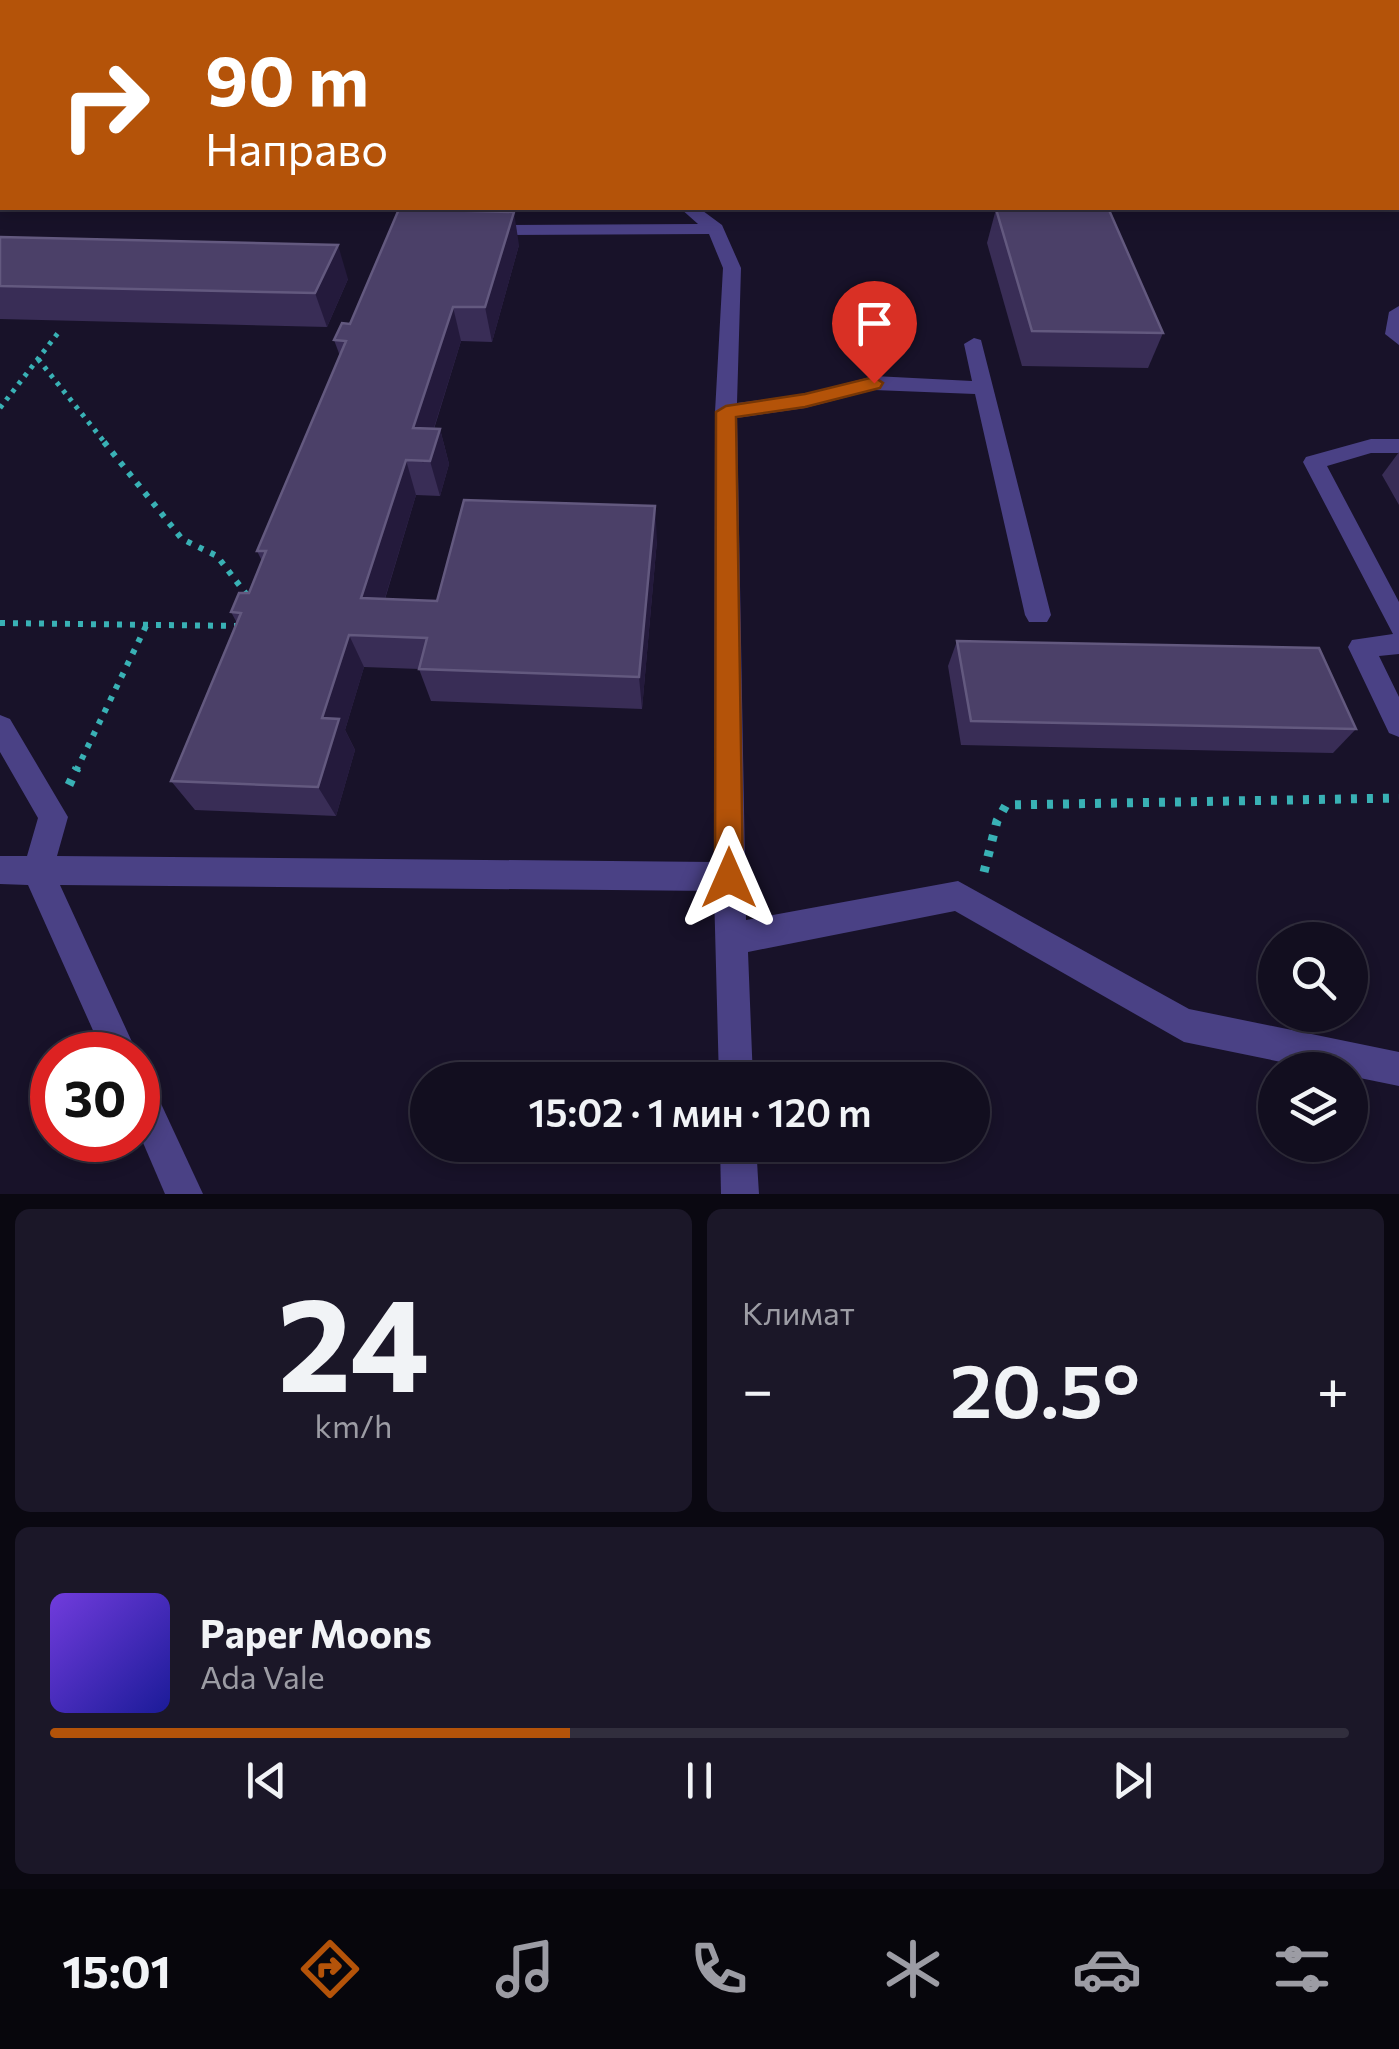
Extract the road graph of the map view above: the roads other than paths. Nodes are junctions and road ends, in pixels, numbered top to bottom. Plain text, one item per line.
1 (692, 210) edge
2 (464, 230) edge
3 (716, 230) junction
4 (1399, 312) edge
5 (1399, 339) edge
6 (974, 344) dead end
7 (985, 388) junction
8 (726, 412) junction
9 (1399, 446) edge
10 (1038, 614) dead end
11 (1399, 626) edge
12 (1399, 644) edge
13 (1399, 725) edge
14 (0, 728) edge
15 (0, 870) edge
16 (38, 872) junction
17 (729, 878) junction
18 (731, 940) junction
19 (111, 1032) edge
20 (735, 1062) edge
21 (1399, 1069) edge
22 (160, 1141) edge
23 (739, 1162) edge
24 (184, 1194) edge
25 (740, 1194) edge

1 - 3 street
2 - 3 street
3 - 8 street
4 - 5 street
6 - 7 street
7 - 8 street
7 - 10 street
8 - 17 street
9 - 11 street
12 - 13 street
14 - 16 street
15 - 16 street
16 - 17 street
16 - 19 street
17 - 18 street
18 - 20 street
18 - 21 street
22 - 24 street
23 - 25 street

